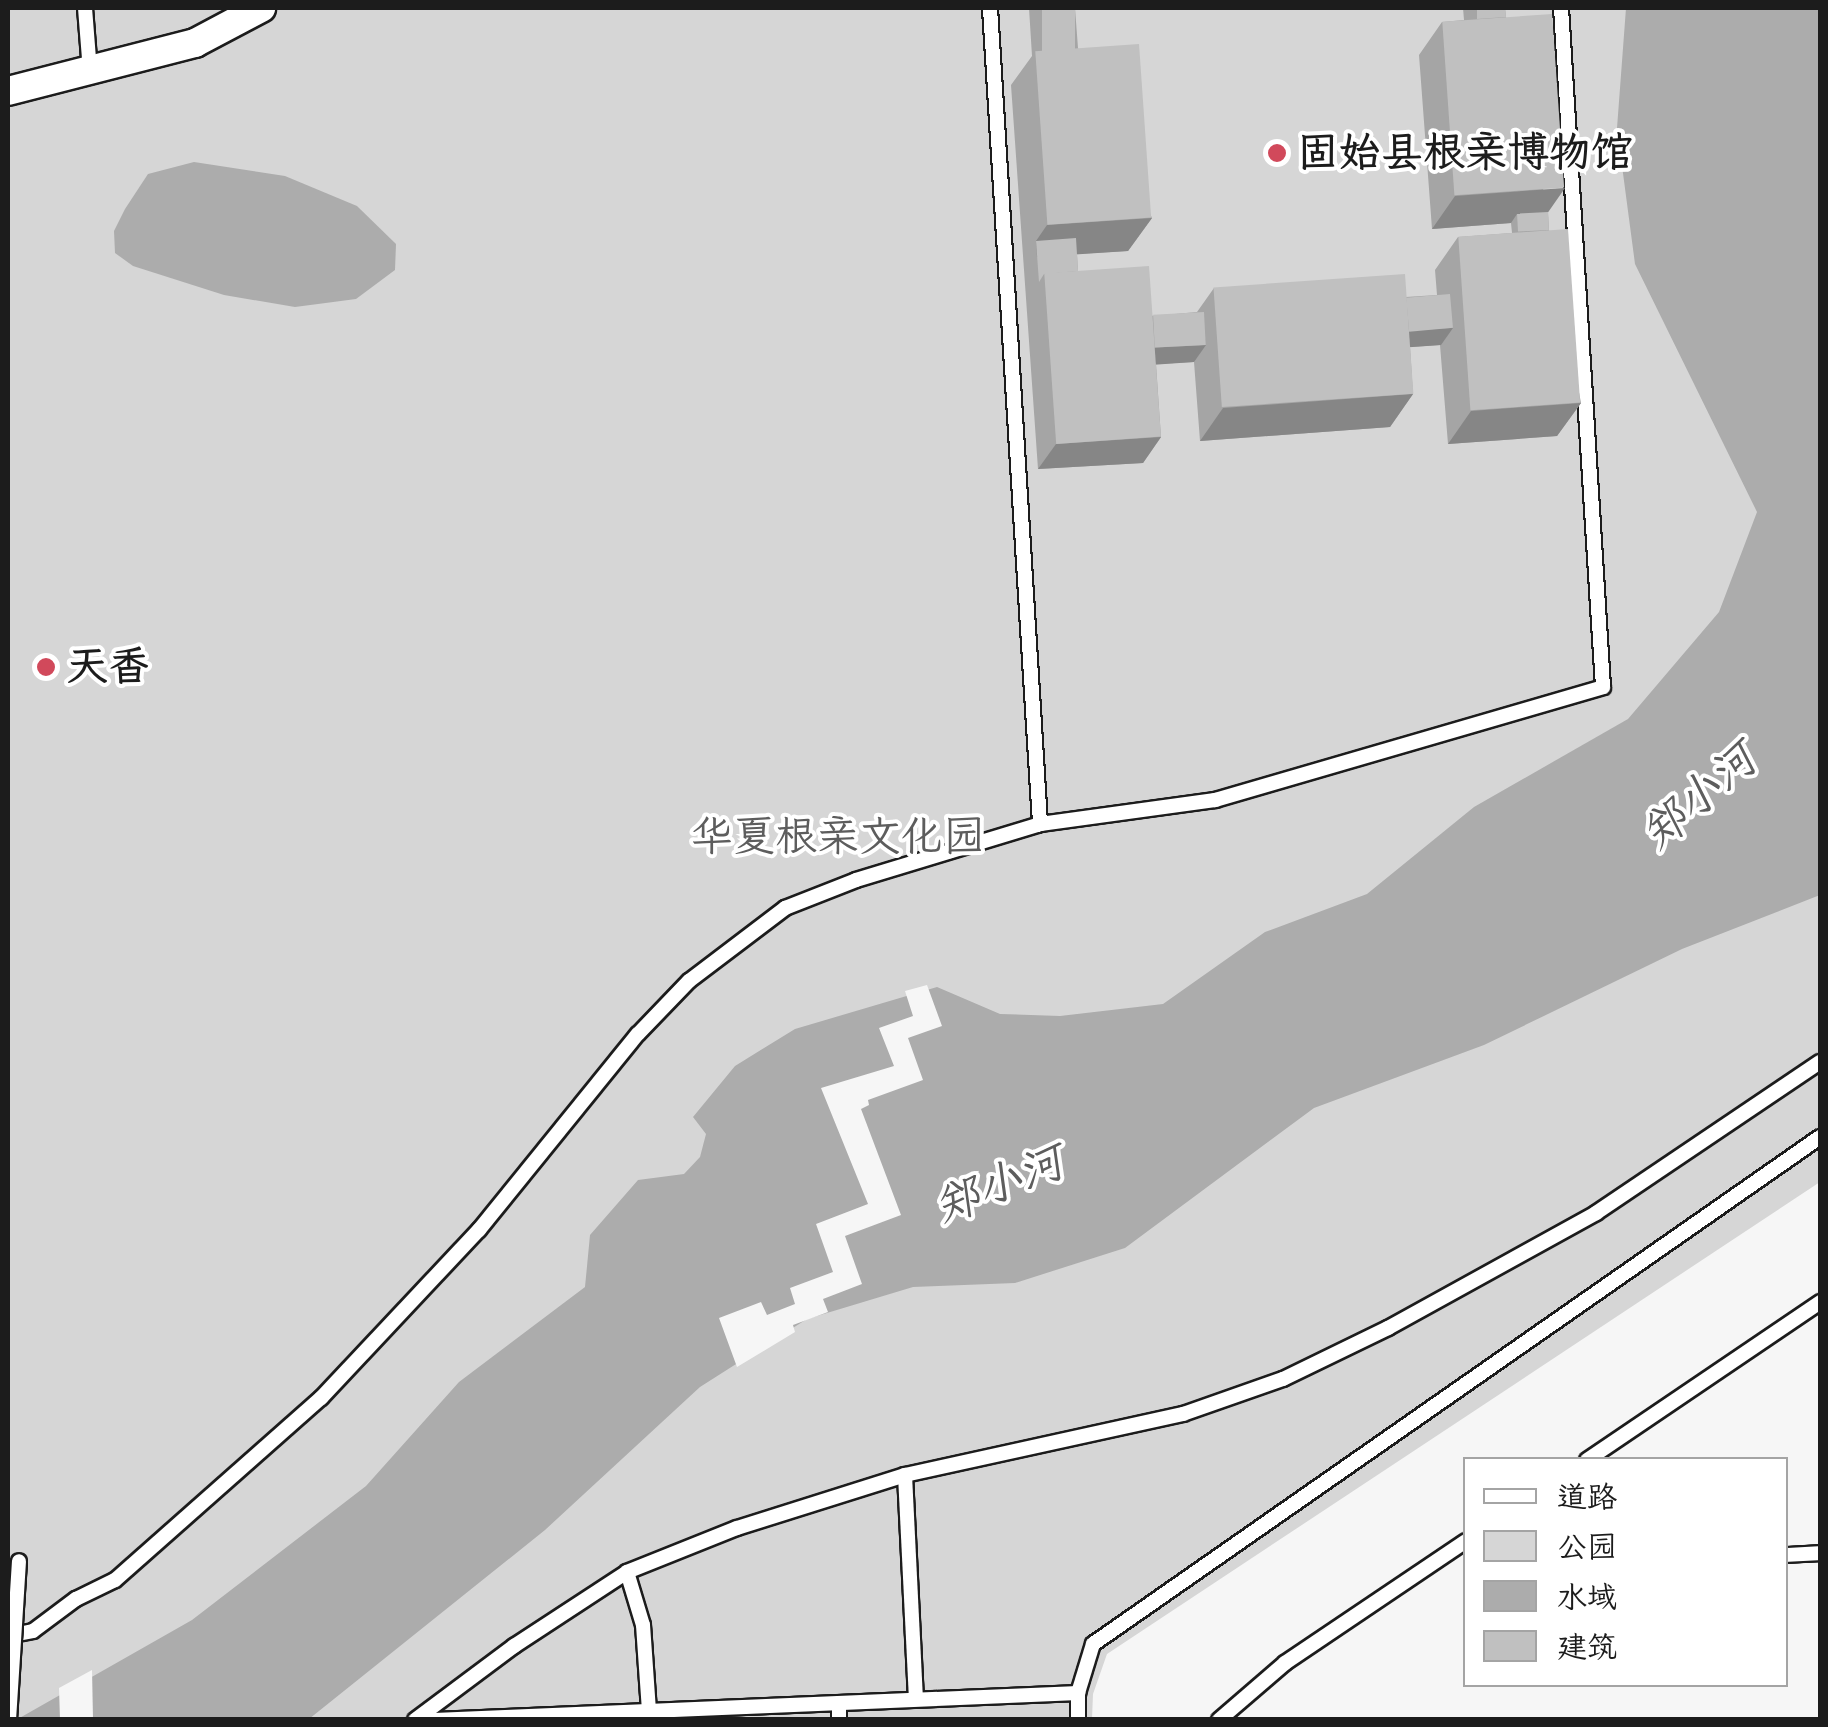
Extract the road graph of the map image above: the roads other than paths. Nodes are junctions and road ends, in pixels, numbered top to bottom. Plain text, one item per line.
1 (85, 8) edge
2 (261, 8) edge
3 (990, 8) edge
4 (1561, 8) edge
5 (90, 72) junction
6 (8, 92) edge
7 (1040, 824) junction
8 (1820, 1062) edge
9 (1820, 1137) edge
10 (1820, 1302) edge
11 (1590, 1457) edge
12 (906, 1475) junction
13 (1463, 1543) edge
14 (1820, 1554) edge
15 (1788, 1555) edge
16 (18, 1562) dead end
17 (627, 1572) junction
18 (8, 1636) edge
19 (1078, 1693) junction
20 (916, 1700) junction
21 (839, 1703) junction
22 (649, 1710) junction
23 (9, 1720) edge
24 (416, 1720) edge
25 (434, 1720) edge
26 (839, 1720) edge
27 (1078, 1720) edge
28 (1219, 1720) edge

1 - 5 lane
2 - 5 street
3 - 7 lane
4 - 7 lane
5 - 6 street
7 - 18 lane
8 - 12 lane
9 - 19 lane
10 - 11 lane
12 - 17 lane
12 - 20 lane
13 - 28 lane
14 - 15 lane
16 - 23 lane, bridge
17 - 22 lane
17 - 24 lane
19 - 20 lane
19 - 27 lane
20 - 21 lane
21 - 22 lane
21 - 26 lane
22 - 25 lane

